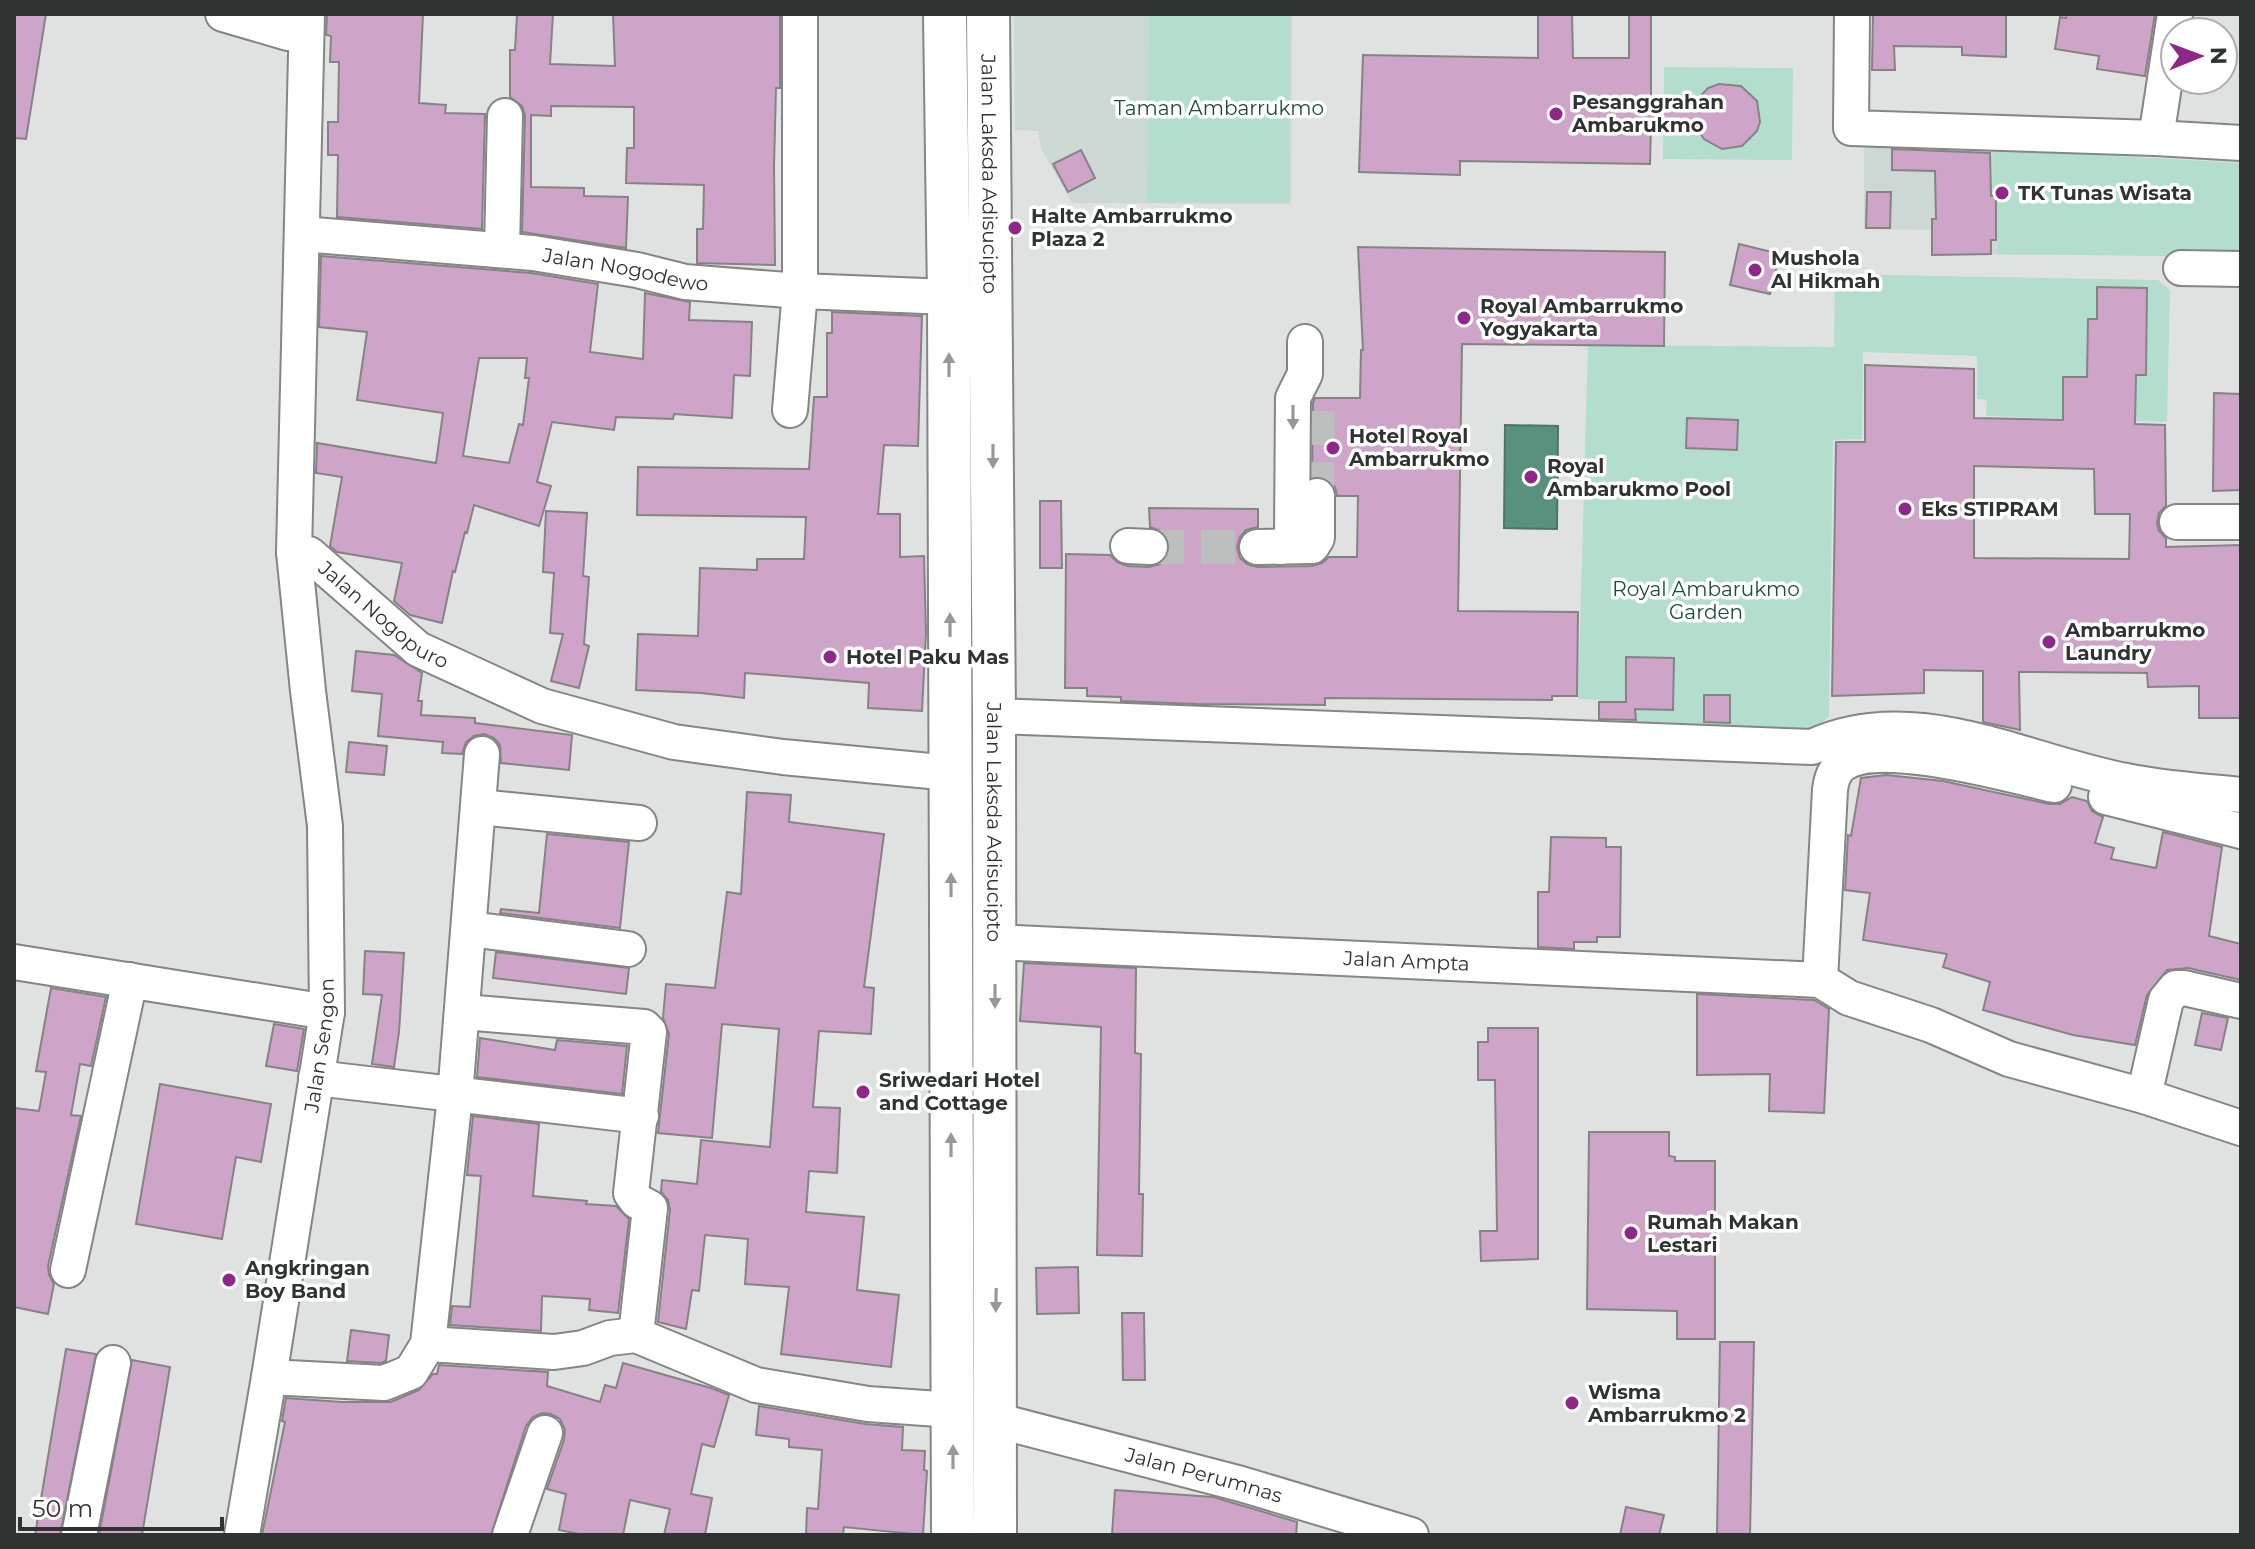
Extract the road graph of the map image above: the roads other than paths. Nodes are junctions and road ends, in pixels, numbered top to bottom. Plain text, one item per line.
1 (223, 14) edge
2 (800, 14) edge
3 (945, 14) edge
4 (988, 14) edge
5 (1852, 14) edge
6 (2175, 14) edge
7 (306, 24) edge
8 (505, 116) dead end
9 (2156, 138) junction
10 (2241, 143) edge
11 (302, 234) junction
12 (502, 249) junction
13 (2181, 268) dead end
14 (2241, 269) edge
15 (800, 291) junction
16 (949, 297) junction
17 (1309, 371) dead end
18 (790, 410) dead end
19 (1317, 496) tunnel mouth
20 (2177, 522) dead end
21 (2241, 522) edge
22 (294, 552) junction
23 (994, 716) junction
24 (482, 754) dead end
25 (951, 773) junction
26 (2241, 795) edge
27 (479, 807) junction
28 (639, 823) dead end
29 (2241, 831) edge
30 (470, 929) junction
31 (995, 942) junction
32 (628, 949) dead end
33 (14, 962) edge
34 (130, 980) junction
35 (1820, 980) junction
36 (2241, 1001) edge
37 (327, 1012) junction
38 (463, 1012) junction
39 (316, 1078) junction
40 (455, 1096) junction
41 (2144, 1096) junction
42 (641, 1116) junction
43 (2241, 1128) edge
44 (68, 1270) dead end
45 (636, 1335) junction
46 (428, 1344) junction
47 (113, 1363) dead end
48 (269, 1377) junction
49 (953, 1410) junction
50 (995, 1420) junction
51 (545, 1433) dead end
52 (519, 1534) edge
53 (79, 1535) edge
54 (242, 1535) edge
55 (953, 1535) edge
56 (995, 1535) edge
57 (1411, 1535) edge

1 - 7 street
2 - 15 street
3 - 16 main road
4 -> 23 main road, Jalan Laksda Adisucipto
5 - 9 street
6 - 9 street
7 - 11 street, Jalan Nogopuro
8 - 12 street
9 - 10 street
11 - 12 street, Jalan Nogodewo
11 - 22 street, Jalan Nogopuro
12 - 15 street, Jalan Nogodewo
13 - 14 street
15 - 16 street, Jalan Nogodewo
15 - 18 street
25 -> 16 main road
17 -> 19 street
20 - 21 street
22 - 25 street, Jalan Nogopuro
22 - 37 street, Jalan Sengon
23 - 26 street
23 - 31 main road, Jalan Laksda Adisucipto
24 - 27 street
49 -> 25 main road
27 - 28 street
27 - 30 street
29 - 35 street
30 - 32 street
30 - 38 street
31 - 35 street, Jalan Ampta
31 -> 50 main road, Jalan Laksda Adisucipto
33 - 34 street
34 - 37 street
34 - 44 street
35 - 41 street
36 - 41 street
37 - 39 street, Jalan Sengon
38 - 40 street
38 - 42 street
39 - 40 street
39 - 48 street, Jalan Sengon
40 - 42 street
40 - 46 street
41 - 43 street
42 - 45 street
45 - 46 street
45 - 49 street
46 - 48 street
47 - 53 street
48 - 54 street, Jalan Sengon
55 -> 49 main road
50 - 56 main road, Jalan Laksda Adisucipto
50 - 57 street, Jalan Perumnas
51 - 52 street

